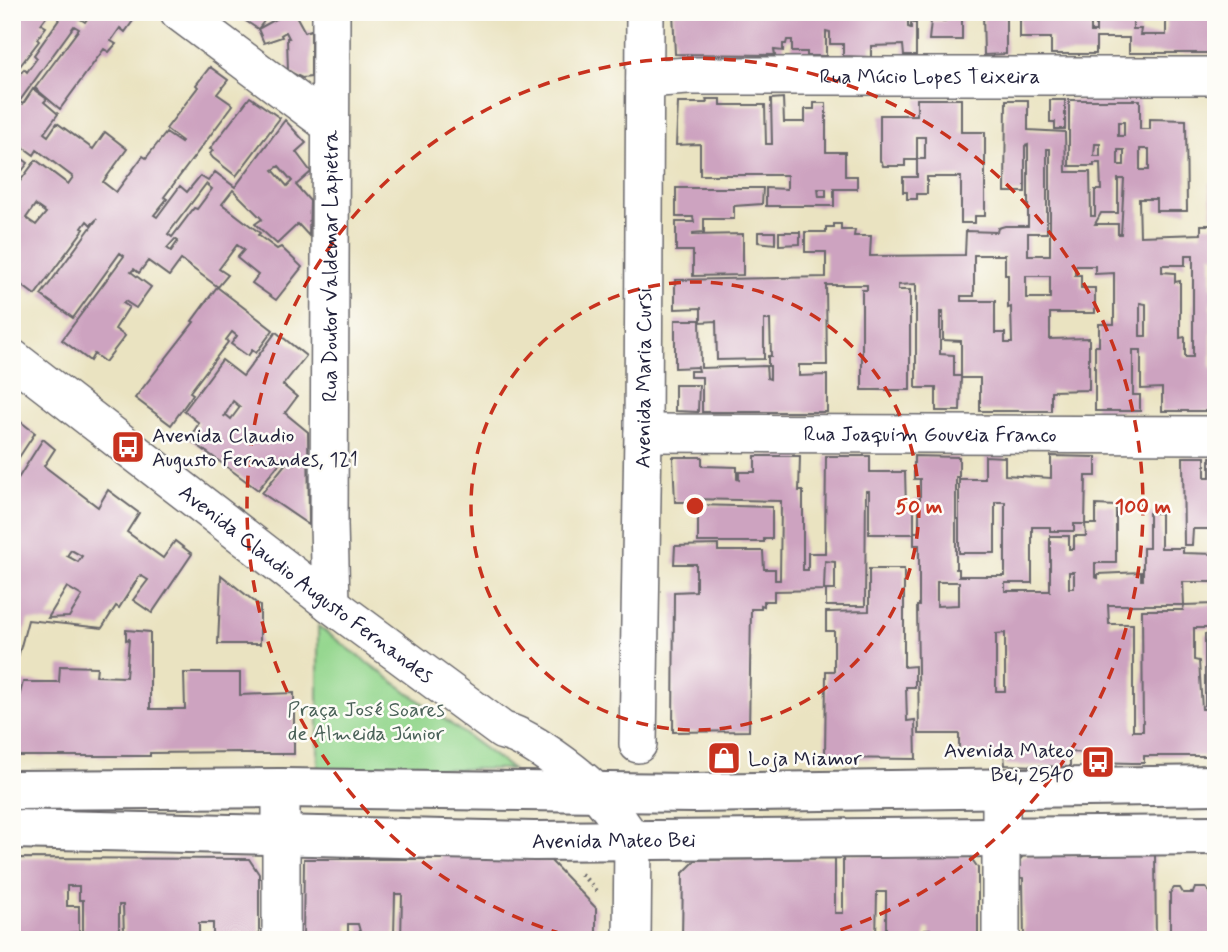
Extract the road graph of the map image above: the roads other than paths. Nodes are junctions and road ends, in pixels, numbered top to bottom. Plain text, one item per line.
1 (179, 12) edge
2 (331, 12) edge
3 (645, 12) edge
4 (1216, 76) edge
5 (645, 79) junction
6 (330, 125) junction
7 (12, 358) edge
8 (643, 433) junction
9 (1216, 435) edge
10 (331, 604) junction
11 (638, 744) dead end
12 (1216, 785) edge
13 (281, 788) junction
14 (1001, 788) junction
15 (12, 790) edge
16 (578, 792) junction
17 (12, 829) edge
18 (1216, 835) edge
19 (281, 836) junction
20 (1001, 836) junction
21 (633, 840) junction
22 (632, 933) edge
23 (281, 940) edge
24 (1001, 940) edge

1 - 6 street
2 - 6 street, Rua Doutor Valdemar Lapietra
3 - 5 street, Avenida Maria Cursi
4 - 5 street, Rua Múcio Lopes Teixeira
5 - 8 street, Avenida Maria Cursi
6 - 10 street, Rua Doutor Valdemar Lapietra
7 - 10 street, Avenida Claudio Augusto Fernandes
8 - 9 street, Rua Joaquim Gouveia Franco
8 - 11 street, Avenida Maria Cursi
10 - 16 street, Avenida Claudio Augusto Fernandes
12 - 14 main road
13 - 15 main road
13 - 16 main road
13 - 19 street
14 - 16 main road
14 - 20 street
16 - 21 street, Avenida Claudio Augusto Fernandes
17 - 19 main road, Avenida Mateo Bei
18 - 20 main road, Avenida Mateo Bei
19 - 21 main road, Avenida Mateo Bei
19 - 23 street
20 - 21 main road, Avenida Mateo Bei
20 - 24 street
21 - 22 street

